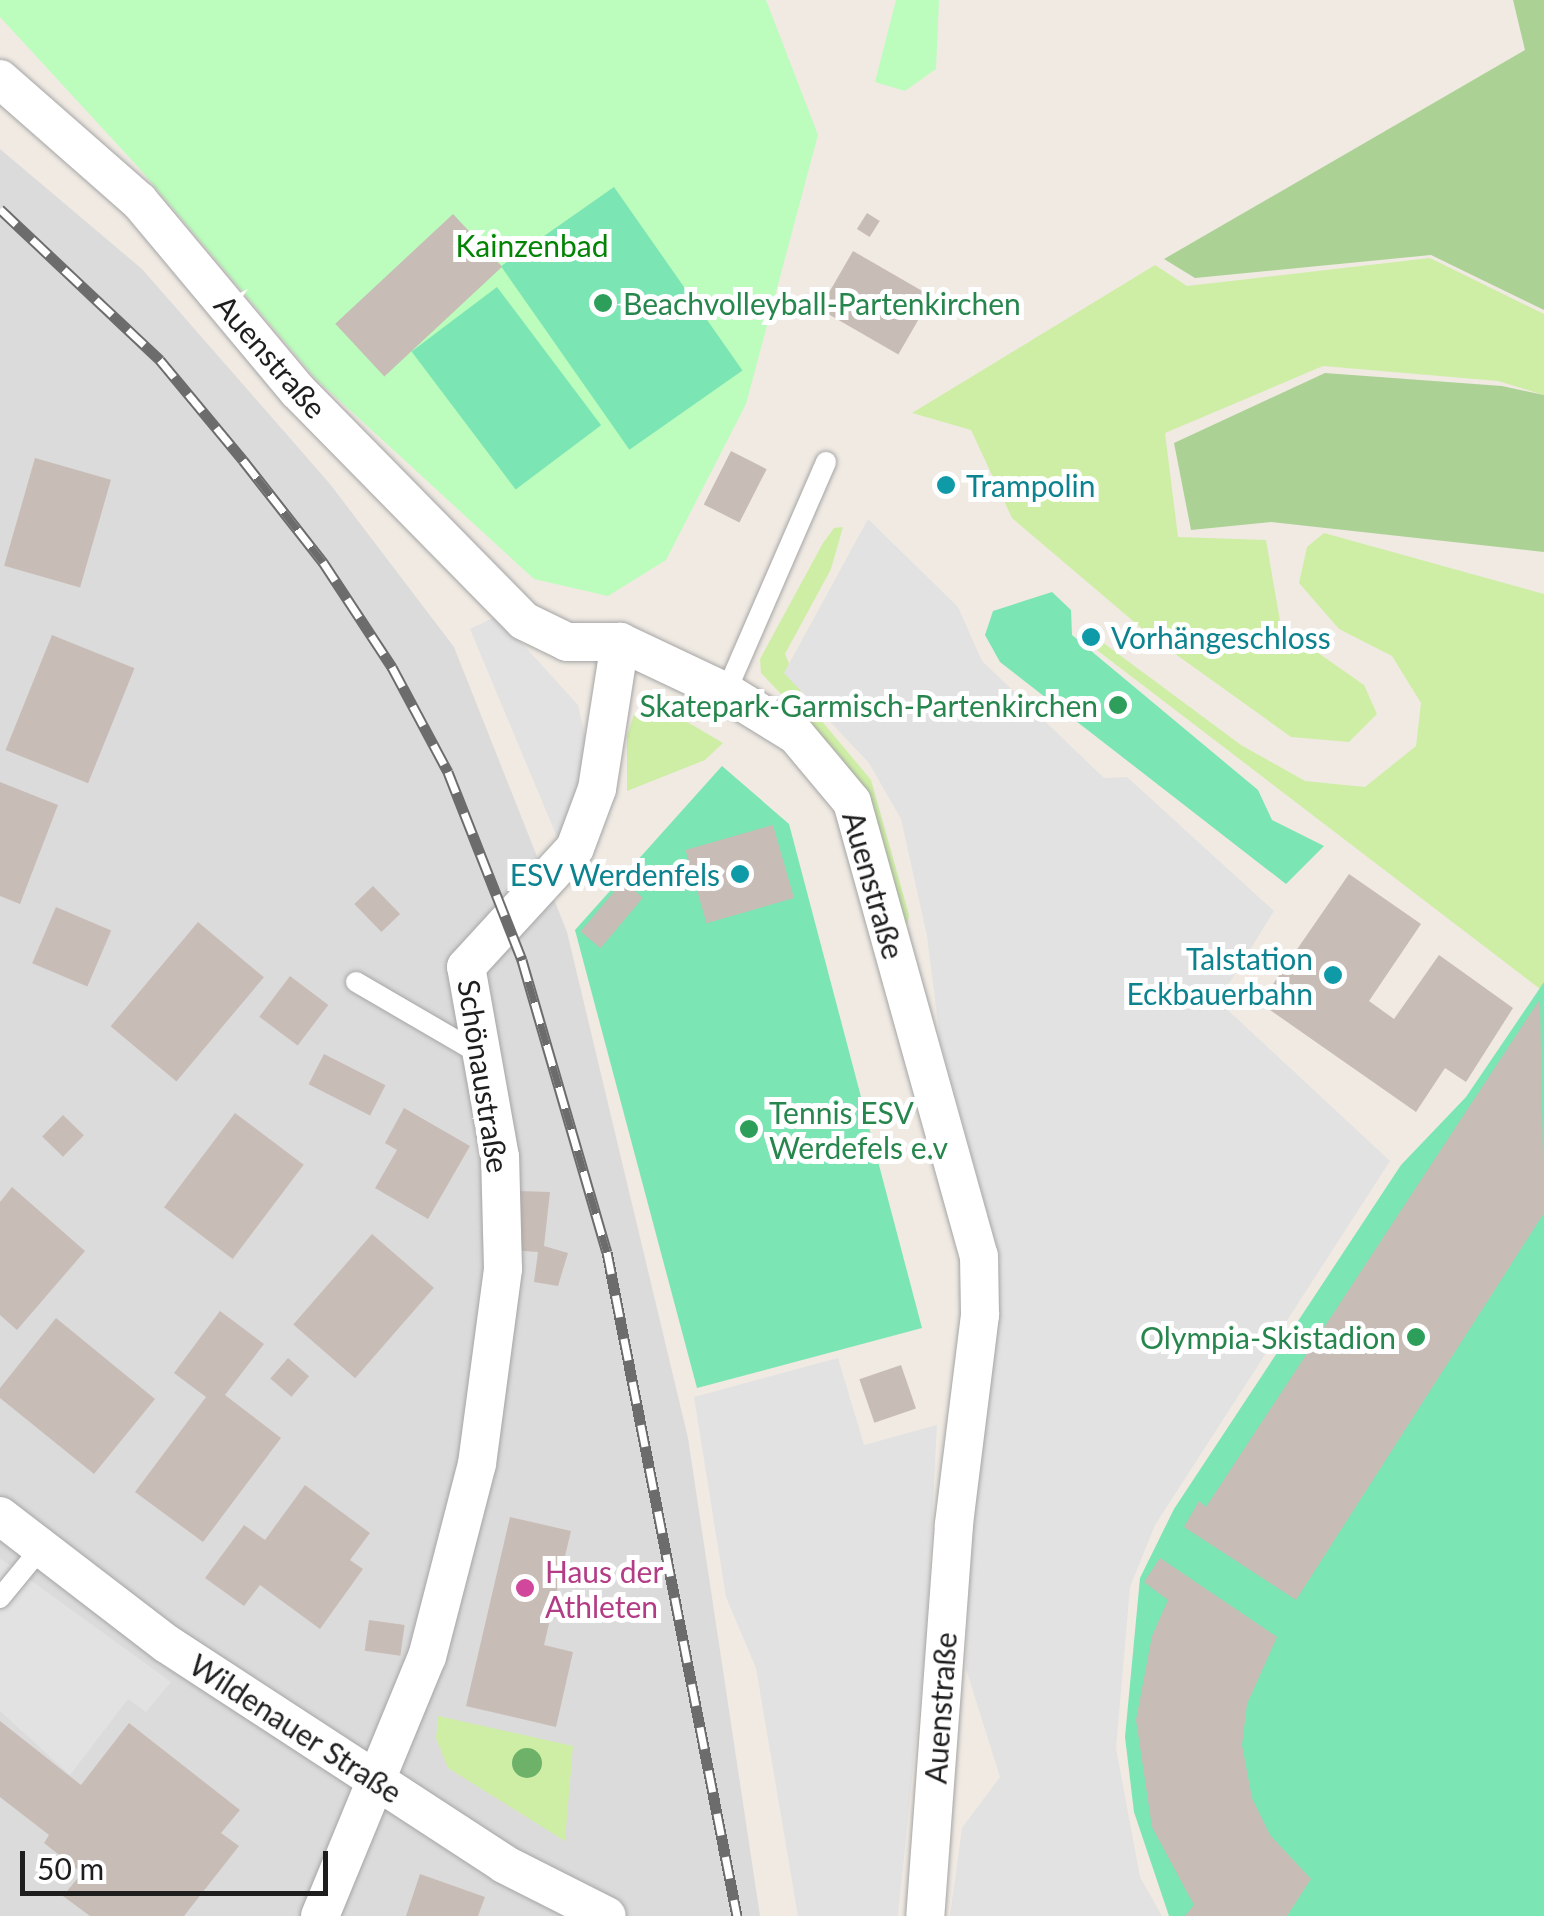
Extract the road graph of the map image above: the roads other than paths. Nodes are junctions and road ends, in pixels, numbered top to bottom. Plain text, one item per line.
1 (0, 79) edge
2 (826, 462) dead end
3 (620, 642) junction
4 (726, 692) junction
5 (356, 982) dead end
6 (478, 1053) junction
7 (0, 1516) edge
8 (41, 1548) junction
9 (0, 1598) edge
10 (375, 1780) junction
11 (320, 1916) edge
12 (608, 1916) edge
13 (925, 1916) edge

1 - 3 street, Auenstraße
2 - 4 lane
3 - 4 street, Auenstraße
3 - 6 street, Schönaustraße
4 - 13 street, Auenstraße
5 - 6 lane
6 - 10 street, Schönaustraße
7 - 8 street, Wildenauer Straße
8 - 9 lane
8 - 10 street, Wildenauer Straße
10 - 11 street, Schönaustraße
10 - 12 street, Wildenauer Straße

